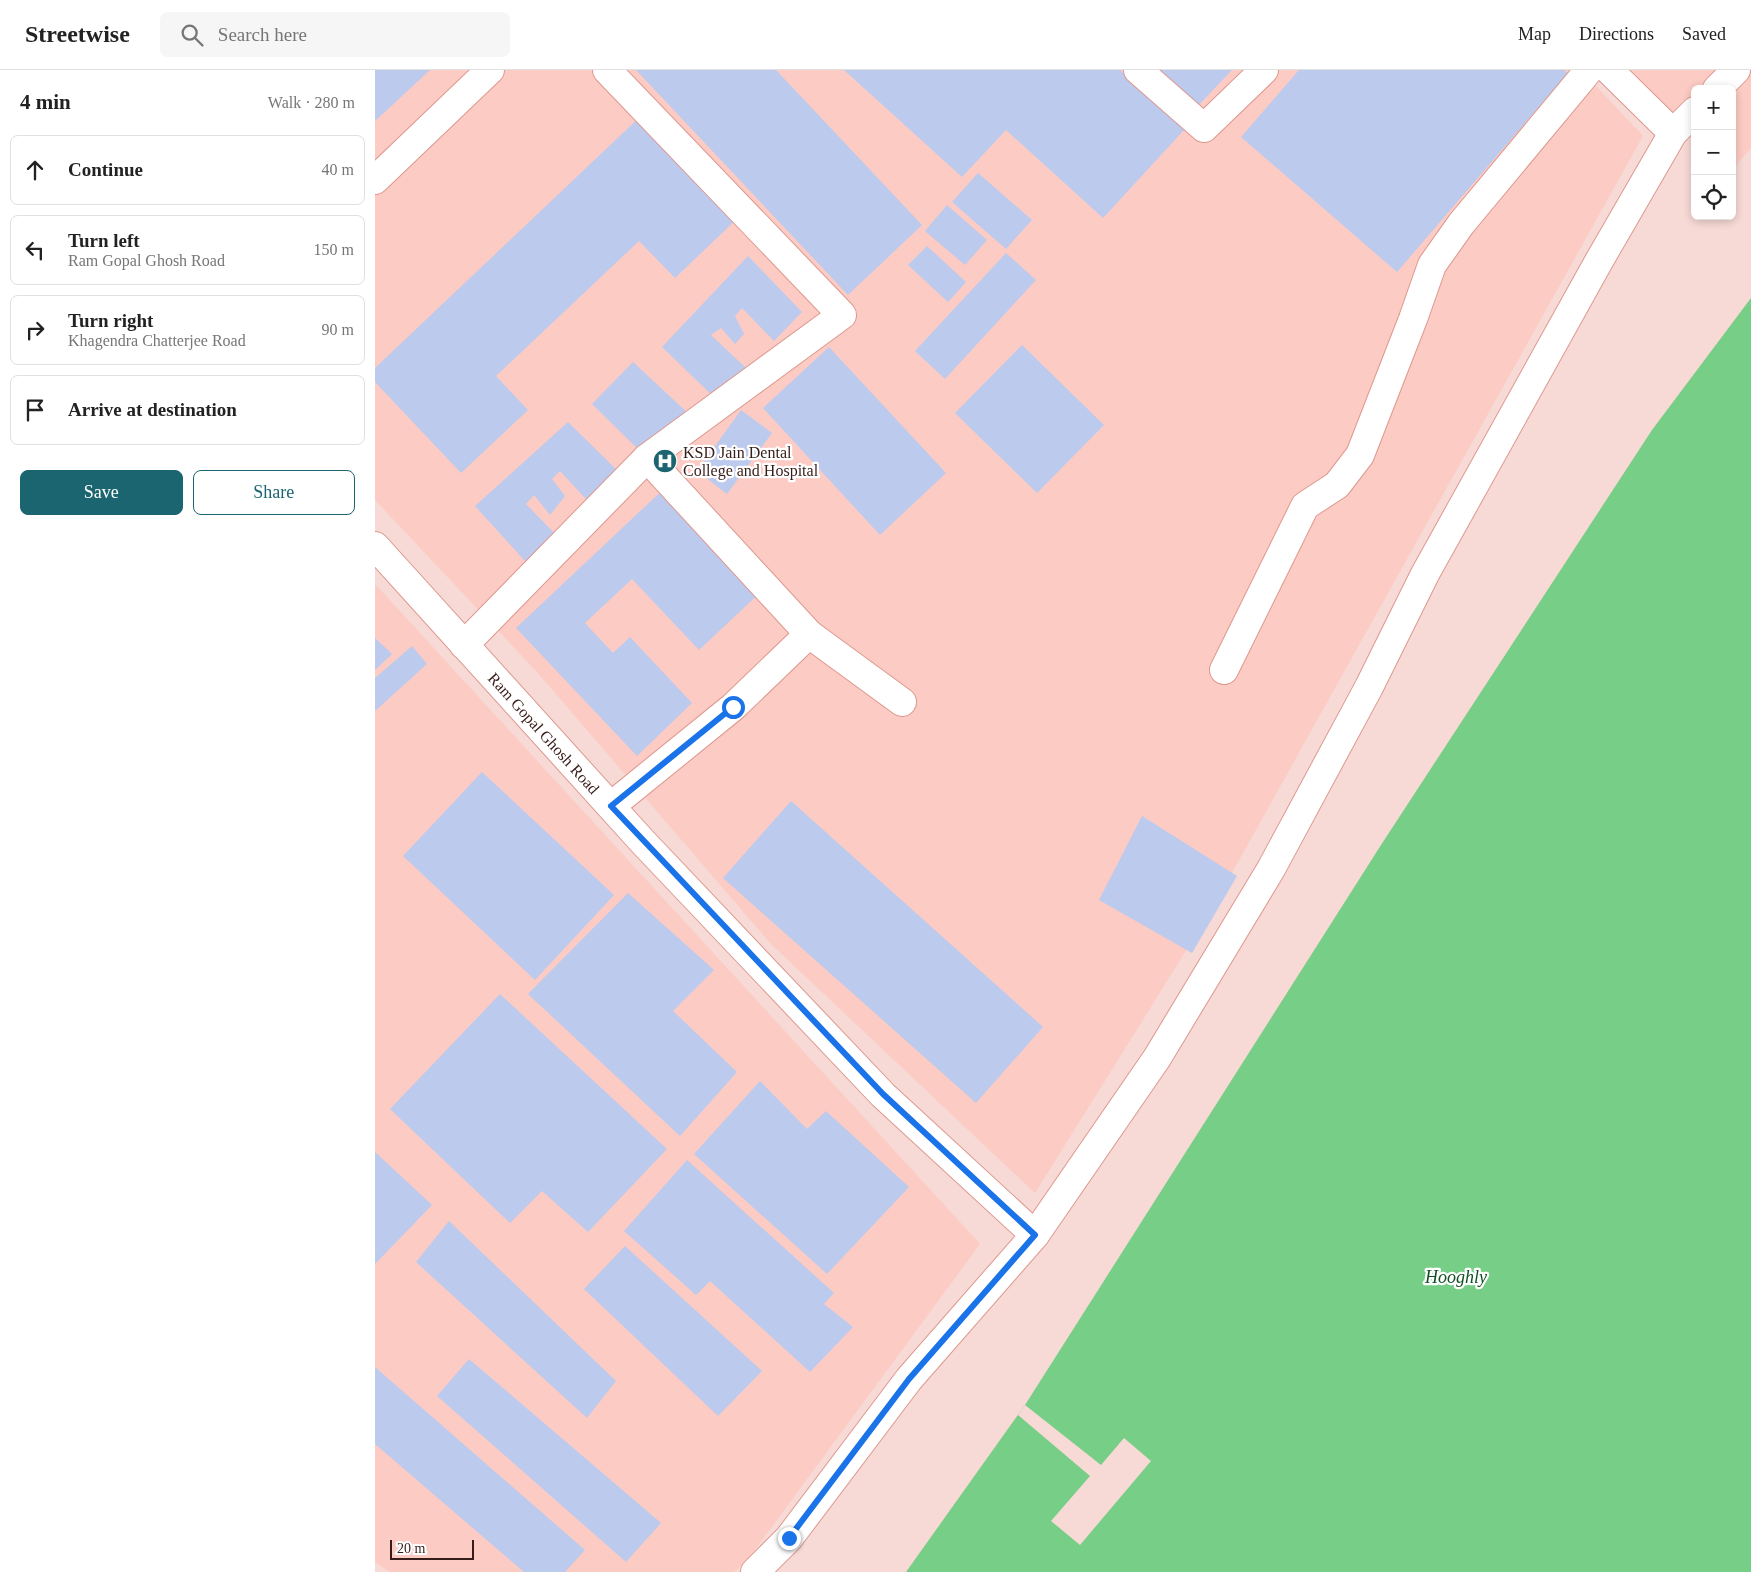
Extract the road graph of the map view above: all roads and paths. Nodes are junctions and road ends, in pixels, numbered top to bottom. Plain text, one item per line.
1 (490, 70) edge
2 (607, 70) edge
3 (1138, 70) edge
4 (1264, 70) edge
5 (1589, 70) edge
6 (1609, 70) edge
7 (1736, 70) edge
8 (1721, 85) edge
9 (1691, 115) edge
10 (1673, 133) junction
11 (375, 180) edge
12 (647, 458) junction
13 (375, 546) edge
14 (809, 634) junction
15 (465, 645) junction
16 (1224, 670) dead end
17 (902, 702) dead end
18 (611, 806) junction
19 (1035, 1235) junction
20 (755, 1572) edge

1 - 11 street
2 - 12 street
3 - 4 street
5 - 16 street
6 - 10 street
7 - 8 street
9 - 10 street
10 - 19 street
12 - 14 street
12 - 15 street
13 - 15 street, Ram Gopal Ghosh Road
14 - 17 street
14 - 18 street
15 - 18 street, Ram Gopal Ghosh Road
18 - 19 street, Ram Gopal Ghosh Road
19 - 20 street

